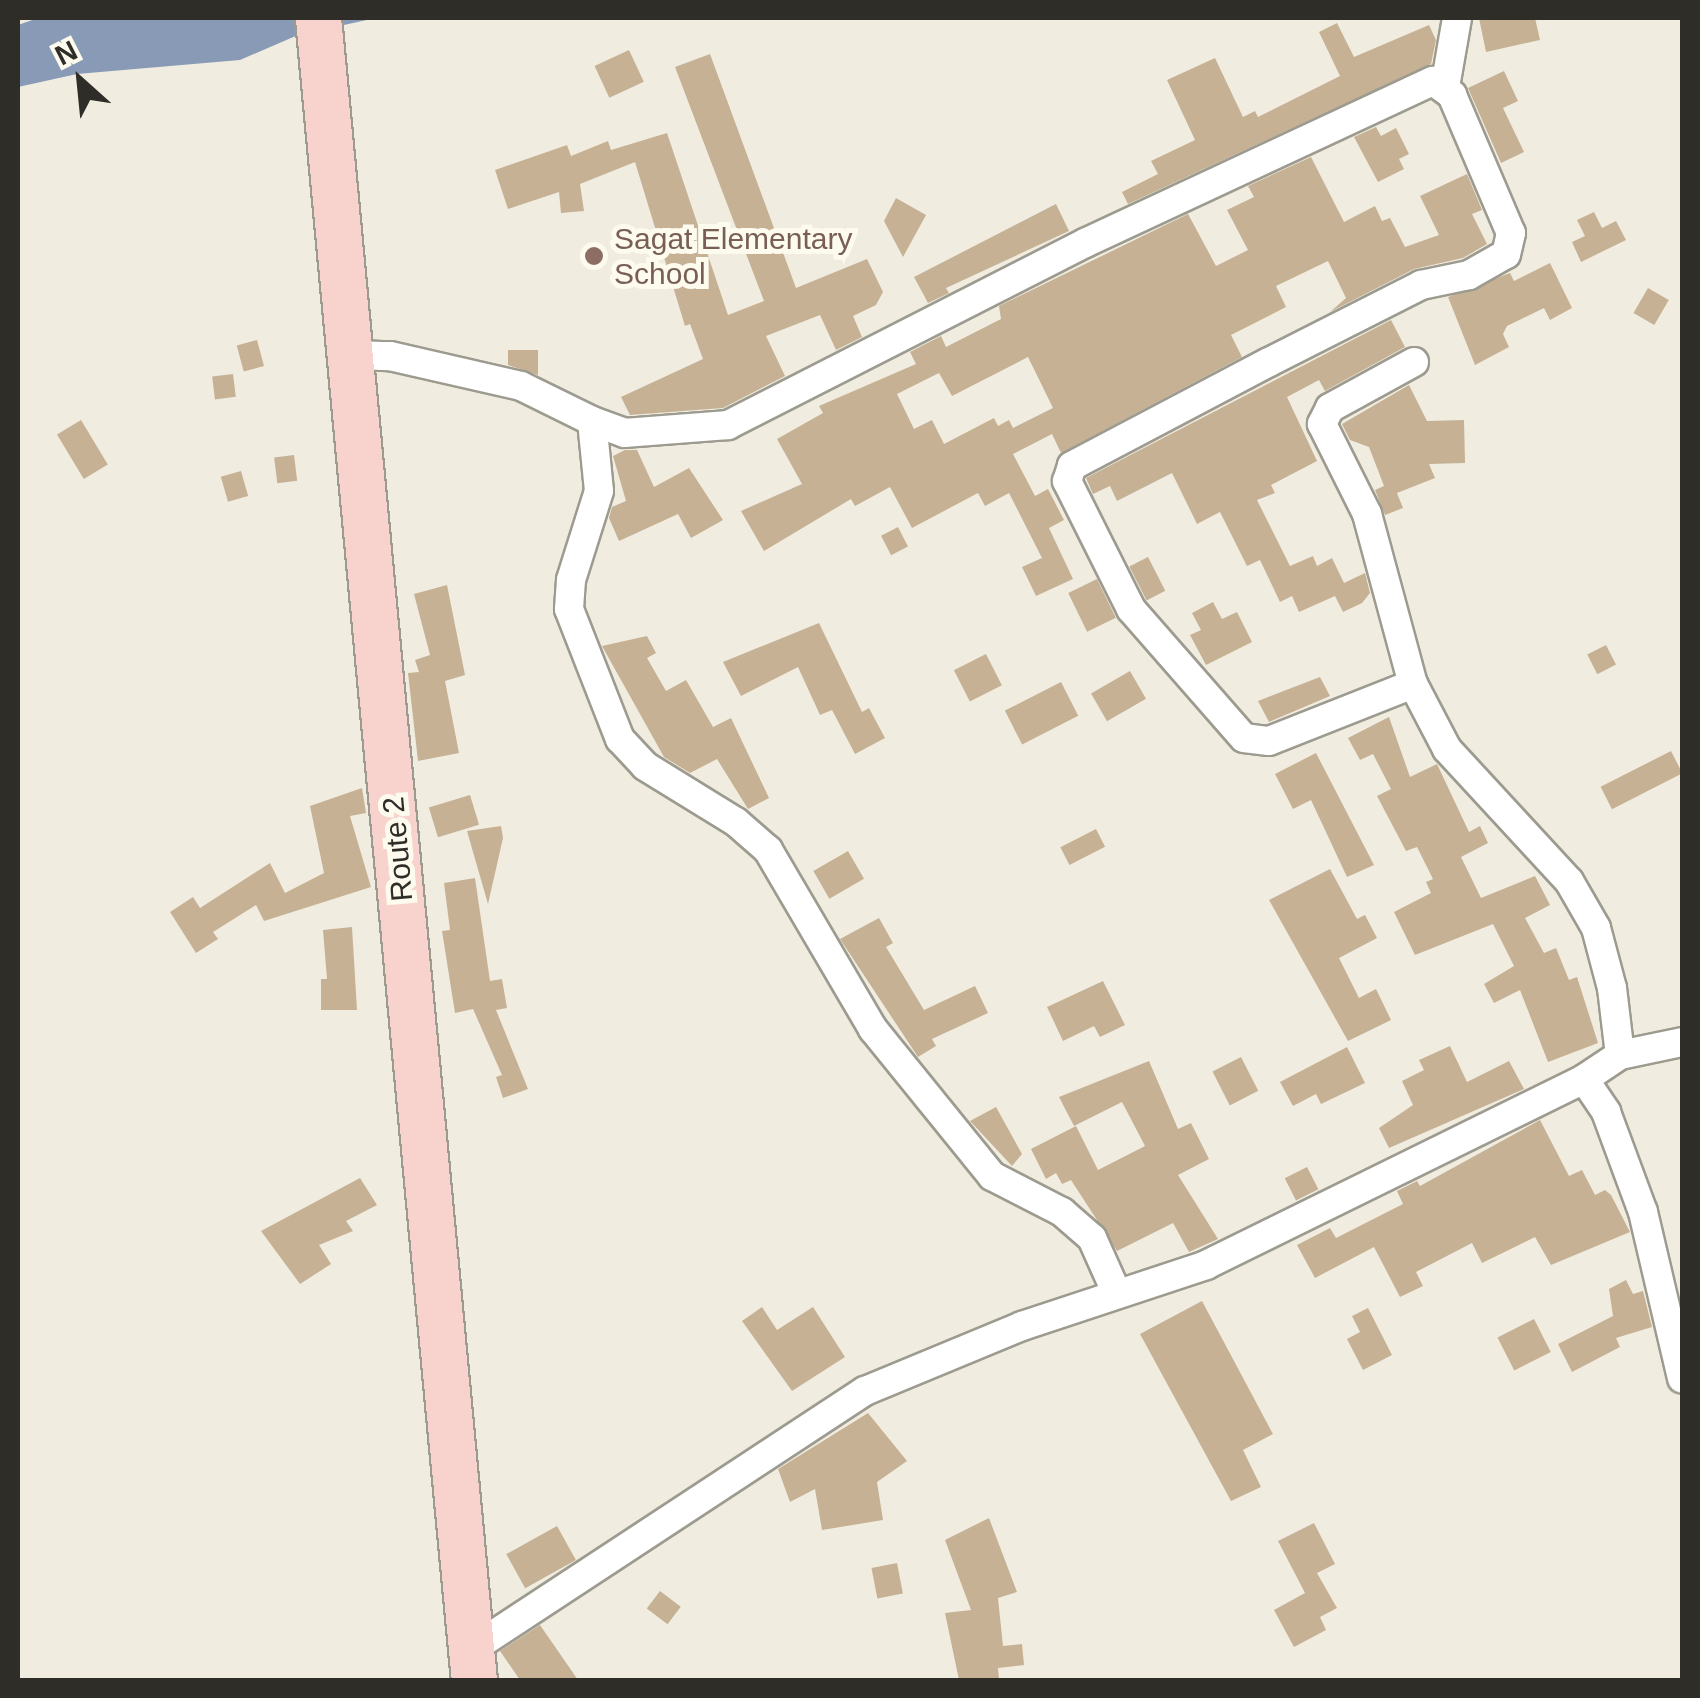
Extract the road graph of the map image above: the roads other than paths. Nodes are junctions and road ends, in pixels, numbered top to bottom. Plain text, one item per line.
1 (1457, 18) edge
2 (319, 38) edge
3 (1445, 87) junction
4 (353, 355) junction
5 (1414, 362) dead end
6 (592, 421) junction
7 (1413, 684) junction
8 (1682, 1042) edge
9 (1620, 1055) junction
10 (1584, 1079) junction
11 (1118, 1294) junction
12 (1682, 1378) edge
13 (473, 1664) edge

1 - 3 street
2 - 4 highway, Route 2
3 - 6 street
3 - 7 street
4 - 6 street
4 - 13 highway, Route 2
5 - 7 street
6 - 11 street
7 - 9 street
8 - 9 street
9 - 10 street
10 - 11 street
10 - 12 street
11 - 13 street

